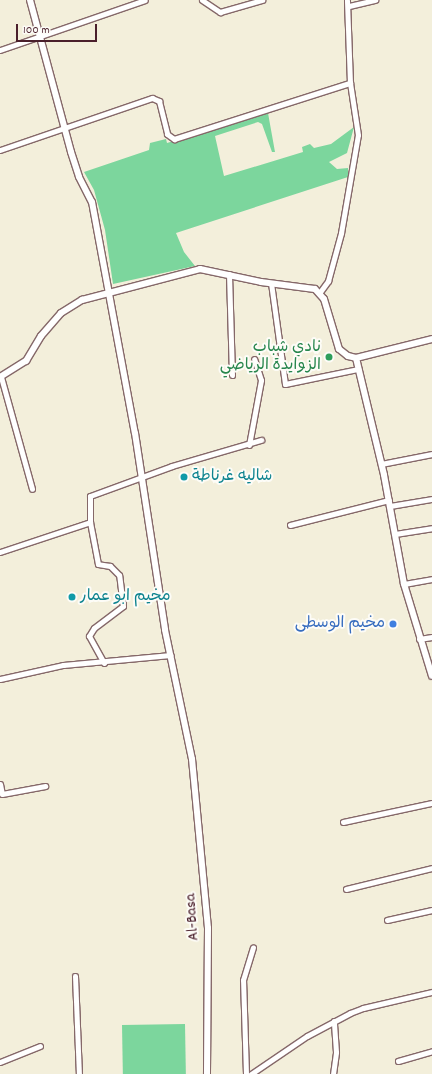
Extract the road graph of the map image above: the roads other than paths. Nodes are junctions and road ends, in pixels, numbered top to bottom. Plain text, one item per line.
1 (30, 0) edge
2 (145, 0) edge
3 (202, 0) edge
4 (262, 0) edge
5 (347, 0) edge
6 (375, 0) edge
7 (349, 6) junction
8 (39, 38) junction
9 (0, 50) edge
10 (350, 83) junction
11 (64, 128) junction
12 (0, 150) edge
13 (229, 274) junction
14 (271, 283) junction
15 (107, 292) junction
16 (320, 292) junction
17 (432, 338) edge
18 (356, 358) junction
19 (254, 359) dead end
20 (358, 369) junction
21 (232, 375) dead end
22 (0, 377) edge
23 (261, 440) dead end
24 (249, 445) junction
25 (432, 454) edge
26 (381, 464) junction
27 (141, 478) junction
28 (32, 489) dead end
29 (432, 499) edge
30 (389, 500) junction
31 (390, 506) junction
32 (90, 522) junction
33 (290, 526) dead end
34 (432, 528) edge
35 (395, 534) junction
36 (0, 552) edge
37 (432, 579) edge
38 (404, 584) junction
39 (432, 637) edge
40 (419, 639) junction
41 (171, 655) junction
42 (104, 663) junction
43 (432, 676) edge
44 (0, 679) edge
45 (0, 784) edge
46 (45, 786) dead end
47 (432, 803) edge
48 (343, 822) dead end
49 (432, 868) edge
50 (346, 889) dead end
51 (432, 910) edge
52 (387, 920) dead end
53 (253, 947) dead end
54 (75, 976) dead end
55 (432, 992) edge
56 (334, 1021) junction
57 (40, 1046) dead end
58 (432, 1051) edge
59 (398, 1061) dead end
60 (0, 1062) edge
61 (79, 1074) edge
62 (207, 1074) edge
63 (246, 1074) edge
64 (251, 1074) edge
65 (332, 1074) edge

1 - 8 street, Al-Basa
2 - 8 street
3 - 4 street
5 - 7 street
6 - 7 street
7 - 10 street
8 - 9 street
8 - 11 street, Al-Basa
10 - 11 street
10 - 16 street
11 - 12 street
11 - 15 street, Al-Basa
13 - 14 street
13 - 15 street
13 - 21 street
14 - 16 street
14 - 20 street
15 - 22 street
15 - 27 street, Al-Basa
16 - 18 street
17 - 18 street
18 - 20 street
19 - 24 street
20 - 26 street
22 - 28 street
23 - 24 street
24 - 27 street
25 - 26 street
26 - 30 street
27 - 32 street
27 - 41 street, Al-Basa
29 - 31 street
30 - 31 street
30 - 33 street
31 - 35 street
32 - 36 street
32 - 42 street
34 - 35 street
35 - 38 street
37 - 38 street
38 - 40 street
39 - 40 street
40 - 43 street
41 - 42 street
41 - 62 street, Al-Basa
42 - 44 street
45 - 46 street
47 - 48 street
49 - 50 street
51 - 52 street
53 - 63 street
54 - 61 street
55 - 56 street
56 - 64 street
56 - 65 street
57 - 60 street
58 - 59 street

